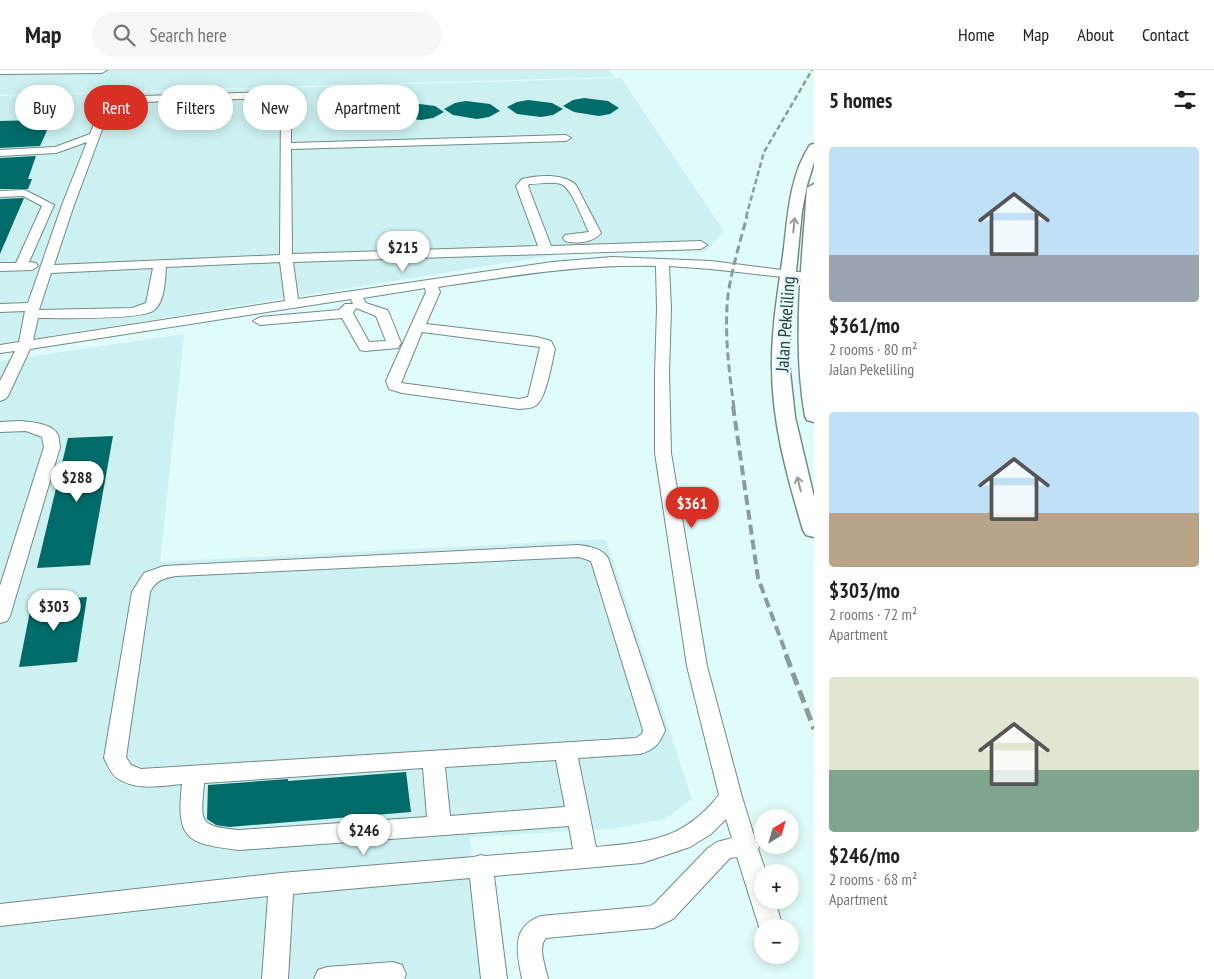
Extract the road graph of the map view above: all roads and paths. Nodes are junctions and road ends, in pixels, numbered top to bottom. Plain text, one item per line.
1 (102, 70) edge
2 (0, 71) edge
3 (95, 136) junction
4 (566, 138) dead end
5 (287, 146) junction
6 (814, 148) edge
7 (0, 153) edge
8 (814, 188) edge
9 (0, 194) edge
10 (48, 205) junction
11 (68, 205) junction
12 (544, 244) junction
13 (701, 245) dead end
14 (286, 258) junction
15 (662, 262) junction
16 (160, 264) junction
17 (21, 266) junction
18 (0, 267) edge
19 (47, 267) junction
20 (789, 273) junction
21 (809, 276) junction
22 (430, 283) junction
23 (358, 300) junction
24 (289, 304) junction
25 (0, 308) edge
26 (33, 311) junction
27 (346, 313) junction
28 (293, 318) junction
29 (260, 321) dead end
30 (417, 327) junction
31 (25, 345) junction
32 (0, 350) edge
33 (0, 396) edge
34 (814, 416) edge
35 (0, 427) edge
36 (814, 530) edge
37 (0, 616) edge
38 (565, 750) junction
39 (433, 758) junction
40 (194, 775) junction
41 (731, 797) junction
42 (579, 816) junction
43 (439, 826) junction
44 (748, 846) junction
45 (587, 859) junction
46 (481, 865) junction
47 (754, 868) edge
48 (281, 884) junction
49 (0, 915) edge
50 (393, 974) dead end
51 (275, 979) edge
52 (327, 979) edge
53 (494, 979) edge
54 (535, 979) edge

1 - 2 street
3 - 5 street
3 - 7 street
3 - 11 street
4 - 5 street
5 - 14 street
20 -> 6 main road, Jalan Pekeliling
8 - 21 main road, Jalan Pekeliling
9 - 10 street
10 - 11 street
10 - 17 street
11 - 19 street
12 - 12 street
12 - 13 street
12 - 14 street
14 - 16 street
14 - 24 street
15 - 20 street
15 - 22 street
15 - 41 street
16 - 19 street
16 - 26 street
17 - 18 street
17 - 19 street
19 - 26 street
20 - 21 street
36 -> 20 main road, Jalan Pekeliling
21 - 34 main road, Jalan Pekeliling
22 - 23 street
22 - 30 street
23 - 24 street
23 - 27 street
23 - 27 street
24 - 28 street
24 - 31 street
25 - 26 street
26 - 31 street
27 - 28 street
28 - 29 street
30 - 30 street
31 - 32 street
31 - 33 street
35 - 37 street
38 - 39 street
38 - 40 street
38 - 42 street
39 - 40 street
39 - 43 street
40 - 43 street
41 - 44 street
41 - 45 street
42 - 43 street
42 - 45 street
44 - 47 street
44 - 54 street
45 - 46 street
46 - 48 street
46 - 53 street
48 - 49 street
48 - 51 street
50 - 52 street

